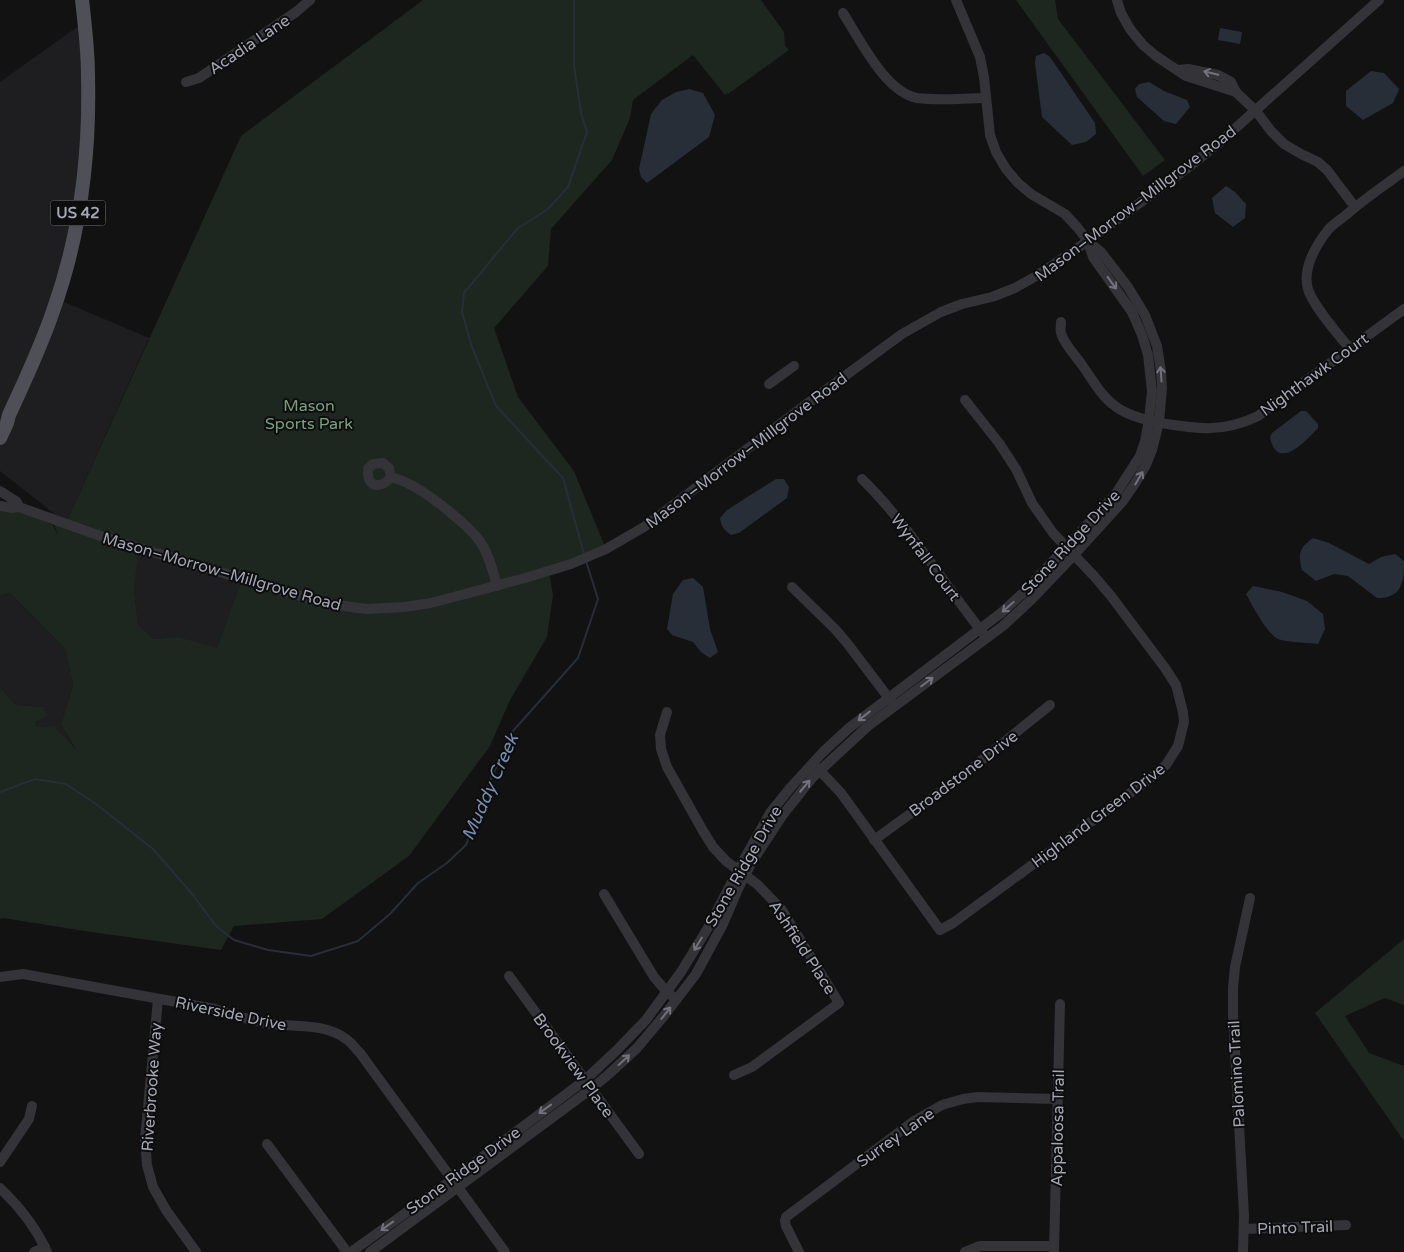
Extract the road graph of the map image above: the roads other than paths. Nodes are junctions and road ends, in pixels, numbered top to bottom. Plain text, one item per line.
1 (82, 0) edge
2 (310, 0) edge
3 (956, 0) edge
4 (1116, 0) edge
5 (1379, 0) edge
6 (843, 13) dead end
7 (186, 82) dead end
8 (986, 98) junction
9 (1256, 111) junction
10 (1404, 171) edge
11 (1356, 207) junction
12 (1088, 241) junction
13 (1404, 308) edge
14 (1061, 322) dead end
15 (1350, 349) junction
16 (794, 366) dead end
17 (769, 384) dead end
18 (965, 400) dead end
19 (4, 420) edge
20 (1154, 421) junction
21 (0, 438) edge
22 (391, 477) dead end
23 (862, 479) dead end
24 (0, 491) edge
25 (0, 506) edge
26 (19, 507) junction
27 (1070, 552) junction
28 (497, 586) junction
29 (792, 587) dead end
30 (983, 633) junction
31 (892, 701) junction
32 (1050, 705) dead end
33 (667, 712) dead end
34 (816, 767) junction
35 (874, 840) junction
36 (742, 872) junction
37 (604, 894) dead end
38 (1250, 898) dead end
39 (509, 976) dead end
40 (0, 977) edge
41 (667, 992) junction
42 (158, 999) junction
43 (677, 999) junction
44 (1060, 1004) dead end
45 (734, 1075) dead end
46 (585, 1080) junction
47 (591, 1089) junction
48 (1058, 1099) junction
49 (32, 1106) dead end
50 (267, 1144) dead end
51 (639, 1154) dead end
52 (0, 1162) edge
53 (456, 1183) junction
54 (0, 1188) edge
55 (1346, 1225) dead end
56 (1244, 1229) junction
57 (1054, 1249) edge
58 (46, 1250) edge
59 (34, 1252) edge
60 (196, 1252) edge
61 (347, 1252) edge
62 (351, 1252) edge
63 (370, 1252) edge
64 (505, 1252) edge
65 (799, 1252) edge
66 (965, 1252) edge
67 (1243, 1252) edge

1 - 19 main road, US 42
2 - 7 street, Acadia Lane
3 - 8 street, Stone Ridge Drive
4 - 9 street
5 - 9 street, Mason–Morrow–Millgrove Road
6 - 8 street
8 - 12 street, Stone Ridge Drive
9 - 11 street
9 - 12 street, Mason–Morrow–Millgrove Road
10 - 11 street
11 - 15 street
12 - 20 street, Stone Ridge Drive
12 - 28 street, Mason–Morrow–Millgrove Road
13 - 15 street, Nighthawk Court
14 - 20 street, Nighthawk Court
15 - 20 street, Nighthawk Court
16 - 17 street
18 - 27 street, Highland Green Drive
19 - 21 main road, US 42
20 - 27 street, Stone Ridge Drive
22 - 28 street
23 - 30 street, Wynfall Court
24 - 26 street, Mason–Morrow–Millgrove Road
25 - 26 street, Mason–Morrow–Millgrove Road
26 - 28 street, Mason–Morrow–Millgrove Road
27 - 30 street, Stone Ridge Drive
27 - 35 street, Highland Green Drive
29 - 31 street
30 - 31 street, Stone Ridge Drive
31 - 34 street, Stone Ridge Drive
32 - 35 street, Broadstone Drive
33 - 36 street, Ashfield Place
34 - 35 street, Highland Green Drive
34 - 36 street, Stone Ridge Drive
36 -> 41 street, Stone Ridge Drive
36 - 43 street, Stone Ridge Drive
36 - 45 street, Ashfield Place
37 - 41 street
38 - 56 street, Palomino Trail
39 - 46 street, Brookview Place
40 - 42 street, Riverside Drive
41 - 43 street
41 - 46 street, Stone Ridge Drive
42 - 53 street, Riverside Drive
42 - 60 street, Riverbrooke Way
47 -> 43 street, Stone Ridge Drive
44 - 48 street, Appaloosa Trail
46 - 47 street, Brookview Place
46 -> 53 street, Stone Ridge Drive
47 - 51 street, Brookview Place
47 - 53 street, Stone Ridge Drive
48 - 57 street, Appaloosa Trail
48 - 65 street, Surrey Lane
49 - 52 street
50 - 61 street
53 -> 62 street, Stone Ridge Drive
53 - 63 street, Stone Ridge Drive
53 - 64 street, Riverside Drive
54 - 58 street
55 - 56 street, Pinto Trail
56 - 67 street, Palomino Trail
57 - 66 street
58 - 59 street

